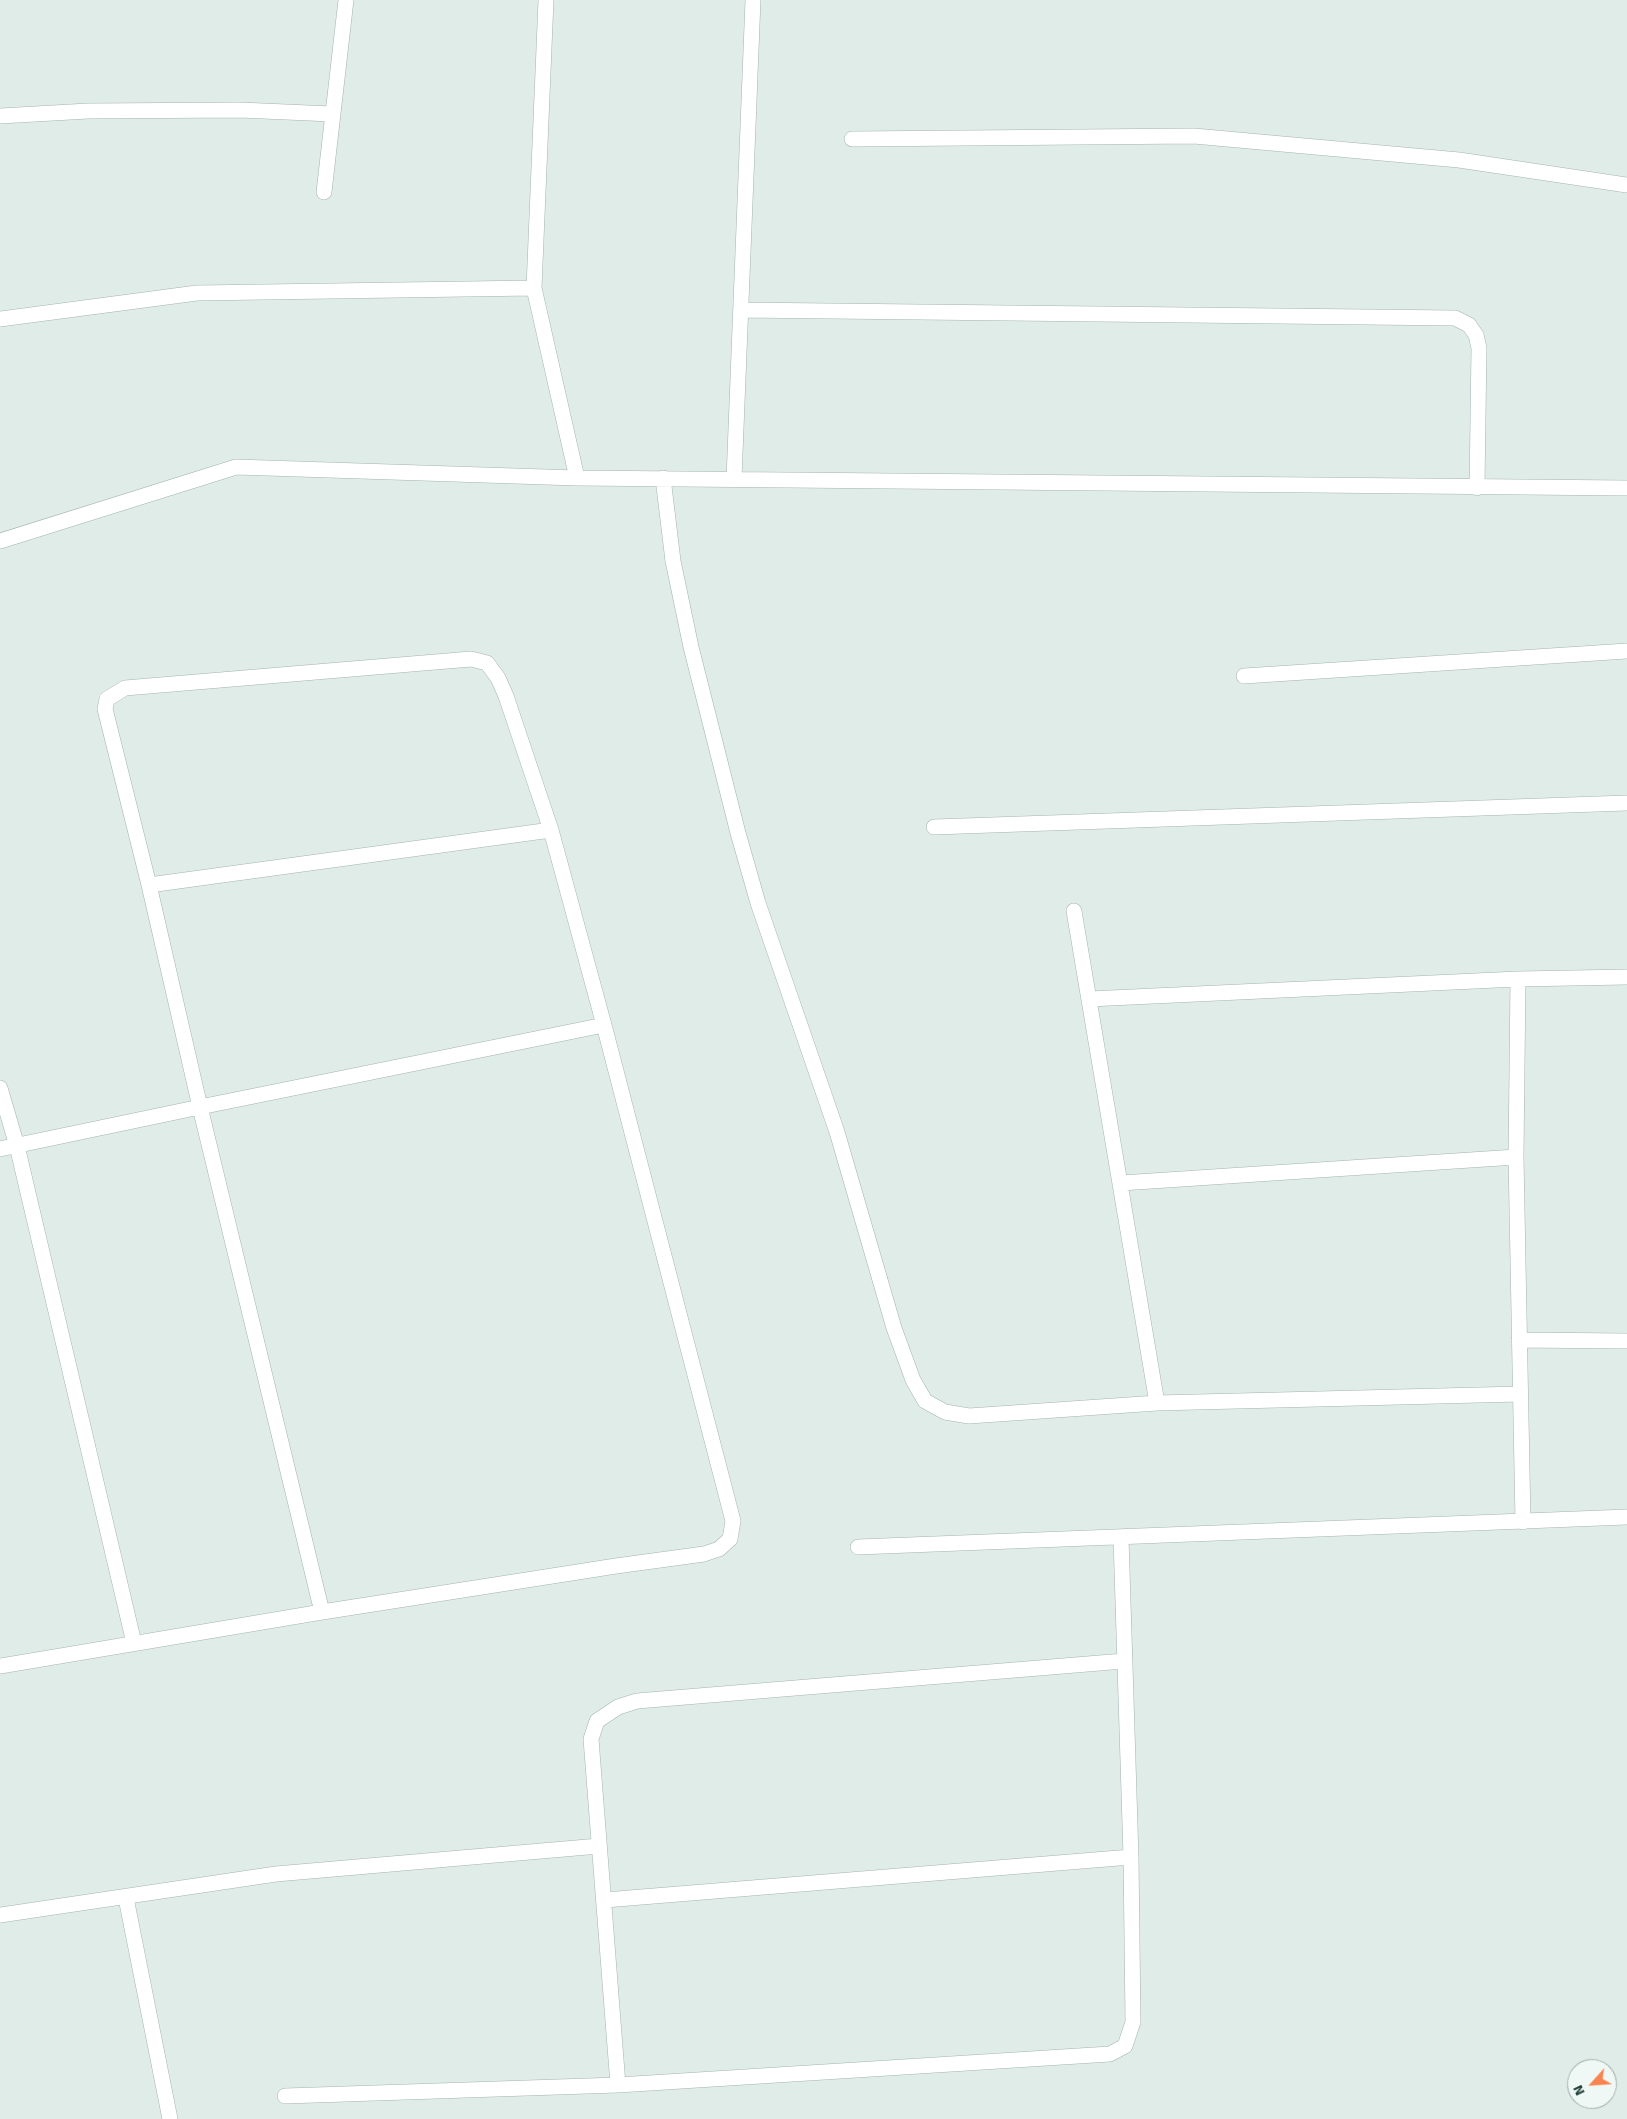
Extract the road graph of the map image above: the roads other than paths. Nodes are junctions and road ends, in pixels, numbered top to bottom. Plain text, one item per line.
1 (346, 0) edge
2 (546, 0) edge
3 (753, 0) edge
4 (332, 114) junction
5 (0, 116) edge
6 (852, 139) dead end
7 (1627, 184) edge
8 (324, 192) dead end
9 (534, 288) junction
10 (741, 310) junction
11 (0, 319) edge
12 (577, 478) junction
13 (663, 478) junction
14 (734, 479) junction
15 (1477, 488) junction
16 (1627, 488) edge
17 (0, 541) edge
18 (1627, 651) edge
19 (1244, 676) dead end
20 (1627, 803) edge
21 (934, 828) dead end
22 (550, 830) junction
23 (149, 885) junction
24 (1074, 911) dead end
25 (1627, 977) edge
26 (1518, 980) junction
27 (1090, 999) junction
28 (604, 1025) junction
29 (0, 1088) edge
30 (200, 1107) junction
31 (17, 1146) junction
32 (0, 1149) edge
33 (1516, 1157) junction
34 (1122, 1183) junction
35 (1520, 1340) junction
36 (1627, 1341) edge
37 (1520, 1394) junction
38 (1157, 1402) junction
39 (1627, 1517) edge
40 (1523, 1522) junction
41 (1121, 1538) junction
42 (858, 1547) dead end
43 (322, 1612) junction
44 (134, 1643) junction
45 (1124, 1661) junction
46 (0, 1666) edge
47 (599, 1846) junction
48 (1131, 1857) junction
49 (126, 1898) junction
50 (605, 1900) junction
51 (0, 1915) edge
52 (618, 2085) junction
53 (284, 2096) dead end
54 (170, 2119) edge

1 - 4 street
2 - 9 street
3 - 10 street
4 - 5 street
4 - 8 street
6 - 7 street
9 - 11 street
9 - 12 street
10 - 14 street
10 - 15 street
12 - 13 street
12 - 17 street
13 - 14 street
13 - 38 street
14 - 15 street
15 - 16 street
18 - 19 street
20 - 21 street
22 - 23 street
22 - 23 street
22 - 28 street
23 - 30 street
24 - 27 street
25 - 26 street
26 - 27 street
26 - 33 street
27 - 34 street
28 - 30 street
28 - 43 street
29 - 31 street
30 - 31 street
30 - 43 street
31 - 32 street
31 - 44 street
33 - 34 street
33 - 35 street
34 - 38 street
35 - 36 street
35 - 37 street
37 - 38 street
37 - 40 street
39 - 40 street
40 - 41 street
41 - 42 street
41 - 45 street
43 - 44 street
44 - 46 street
45 - 47 street
45 - 48 street
47 - 49 street
47 - 50 street
48 - 50 street
48 - 52 street
49 - 51 street
49 - 54 street
50 - 52 street
52 - 53 street

